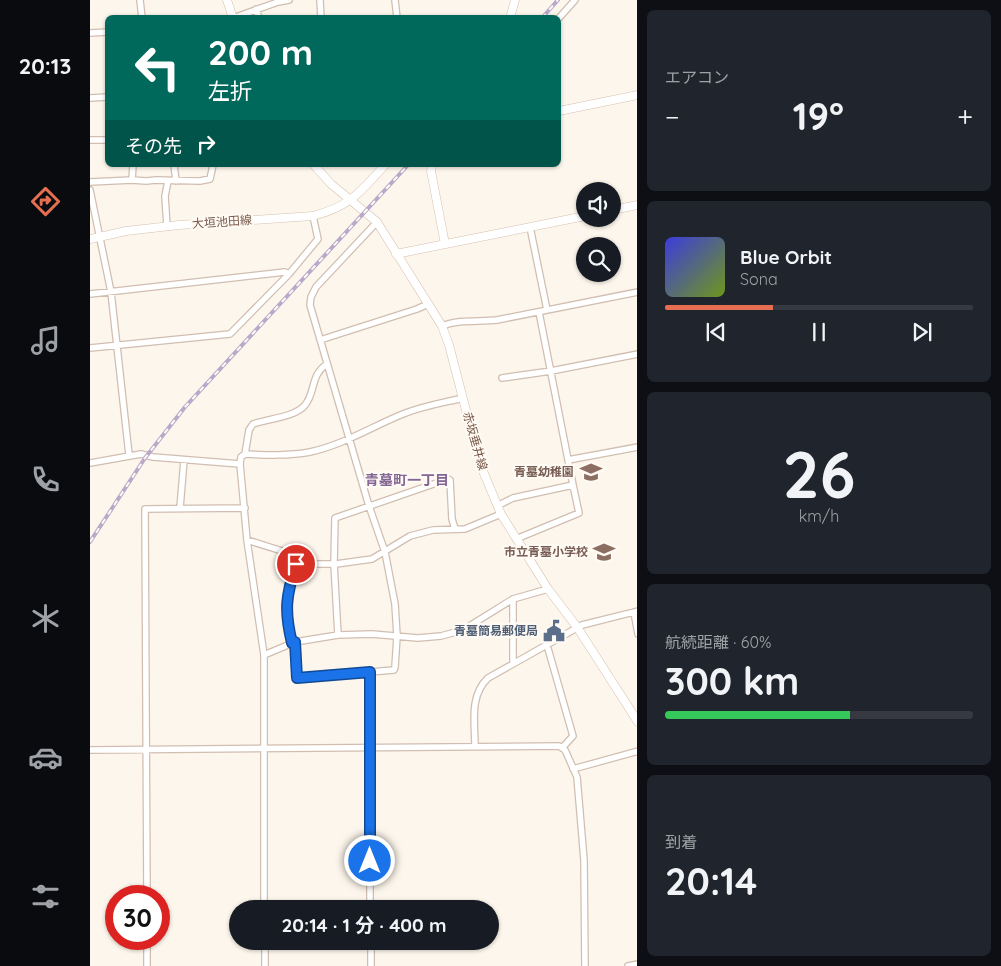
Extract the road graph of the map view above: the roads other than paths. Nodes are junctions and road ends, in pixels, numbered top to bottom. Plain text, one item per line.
1 (140, 0) edge
2 (227, 0) edge
3 (289, 0) edge
4 (320, 0) edge
5 (395, 0) edge
6 (515, 0) edge
7 (575, 0) edge
8 (256, 9) junction
9 (142, 15) edge
10 (232, 15) edge
11 (241, 15) edge
12 (258, 15) edge
13 (321, 15) edge
14 (397, 15) edge
15 (511, 15) edge
16 (561, 16) edge
17 (105, 32) edge
18 (90, 33) edge
19 (637, 95) edge
20 (105, 97) edge
21 (90, 98) edge
22 (561, 111) edge
23 (90, 140) edge
24 (105, 140) edge
25 (133, 167) edge
26 (174, 167) edge
27 (213, 167) edge
28 (316, 167) edge
29 (383, 167) edge
30 (432, 167) edge
31 (132, 180) junction
32 (168, 180) junction
33 (176, 181) junction
34 (90, 182) edge
35 (90, 190) edge
36 (351, 201) junction
37 (637, 205) edge
38 (621, 208) edge
39 (313, 216) junction
40 (576, 218) edge
41 (377, 222) junction
42 (167, 227) junction
43 (530, 228) junction
44 (100, 236) junction
45 (90, 239) edge
46 (445, 244) junction
47 (396, 254) junction
48 (288, 274) junction
49 (111, 292) junction
50 (637, 292) edge
51 (90, 294) edge
52 (428, 304) junction
53 (547, 310) junction
54 (539, 312) junction
55 (442, 326) junction
56 (320, 340) junction
57 (118, 345) junction
58 (90, 348) edge
59 (637, 354) edge
60 (326, 364) junction
61 (551, 371) junction
62 (502, 378) dead end
63 (463, 398) junction
64 (348, 438) junction
65 (637, 447) edge
66 (245, 454) junction
67 (129, 455) junction
68 (184, 460) junction
69 (568, 460) junction
70 (90, 463) edge
71 (240, 464) junction
72 (573, 486) junction
73 (369, 506) junction
74 (497, 506) junction
75 (180, 508) junction
76 (245, 508) junction
77 (501, 514) junction
78 (454, 529) junction
79 (516, 539) junction
80 (248, 540) junction
81 (385, 552) junction
82 (296, 564) junction
83 (334, 564) junction
84 (548, 589) junction
85 (513, 600) junction
86 (636, 612) edge
87 (577, 628) junction
88 (637, 634) edge
89 (338, 635) junction
90 (397, 636) junction
91 (294, 642) junction
92 (547, 645) junction
93 (264, 655) junction
94 (513, 663) junction
95 (370, 672) junction
96 (637, 722) edge
97 (370, 747) junction
98 (475, 747) junction
99 (263, 748) junction
100 (562, 748) junction
101 (90, 750) edge
102 (146, 750) junction
103 (637, 751) edge
104 (573, 769) junction
105 (147, 885) edge
106 (264, 900) edge
107 (370, 900) edge
108 (147, 950) edge
109 (265, 950) edge
110 (370, 950) edge
111 (637, 964) edge
112 (147, 966) edge
113 (265, 966) edge
114 (371, 966) edge
115 (585, 966) edge
116 (628, 966) edge

1 - 9 street
2 - 10 main road
3 - 8 street
4 - 13 street
5 - 14 street
6 - 15 main road
7 - 16 street
8 - 11 street
8 - 12 street
17 - 18 street
19 - 22 main road
20 - 21 street
23 - 24 street
25 - 31 street
26 - 33 street
27 - 33 street
28 - 36 main road, 赤坂垂井線
29 - 36 main road
30 - 46 main road
31 - 32 street
31 - 34 street
32 - 33 street
32 - 42 street
35 - 44 street
36 - 39 main road, 大垣池田線
36 - 41 main road, 赤坂垂井線
37 - 38 main road
39 - 42 main road, 大垣池田線
39 - 48 street
40 - 43 main road
41 - 47 main road, 赤坂垂井線
41 - 56 street
42 - 44 main road, 大垣池田線
43 - 46 main road
43 - 53 street
44 - 45 main road, 大垣池田線
44 - 49 street
46 - 47 main road
47 - 52 main road, 赤坂垂井線
48 - 49 street
48 - 57 street
49 - 51 street
49 - 57 street
50 - 53 street
52 - 55 main road, 赤坂垂井線
52 - 56 street
53 - 54 street
54 - 55 street
54 - 61 street
55 - 63 main road, 赤坂垂井線
56 - 60 street
57 - 58 street
57 - 67 street
59 - 61 street
60 - 64 street
60 - 66 street
61 - 62 street
61 - 69 street
63 - 64 street
63 - 74 main road, 赤坂垂井線
64 - 66 street
64 - 73 street
65 - 69 street
66 - 71 street
67 - 68 street
67 - 70 street
68 - 71 street
68 - 75 street
69 - 72 street
71 - 76 street
72 - 74 street
72 - 79 street
73 - 78 street
73 - 81 street
73 - 83 street
74 - 77 main road, 赤坂垂井線
75 - 76 street
75 - 102 street
76 - 80 street
77 - 78 street
77 - 79 main road, 赤坂垂井線
78 - 81 street
79 - 84 main road, 赤坂垂井線
80 - 82 street
80 - 93 street
81 - 83 street
81 - 90 street
82 - 83 street
82 - 91 street
83 - 89 street
84 - 85 street
84 - 87 main road, 赤坂垂井線
85 - 90 street
85 - 94 street
86 - 87 street
86 - 88 street
87 - 92 street
87 - 96 main road, 赤坂垂井線
89 - 90 street
89 - 91 street
90 - 95 street
91 - 93 street
91 - 95 street
92 - 94 street
92 - 100 street
93 - 99 street
94 - 98 street
95 - 97 street
97 - 98 street
97 - 99 street
97 - 107 street
98 - 100 street
99 - 102 street
99 - 106 street
100 - 104 street
101 - 102 street
102 - 105 street
103 - 104 street
104 - 115 street
108 - 112 street
109 - 113 street
110 - 114 street
111 - 116 street

